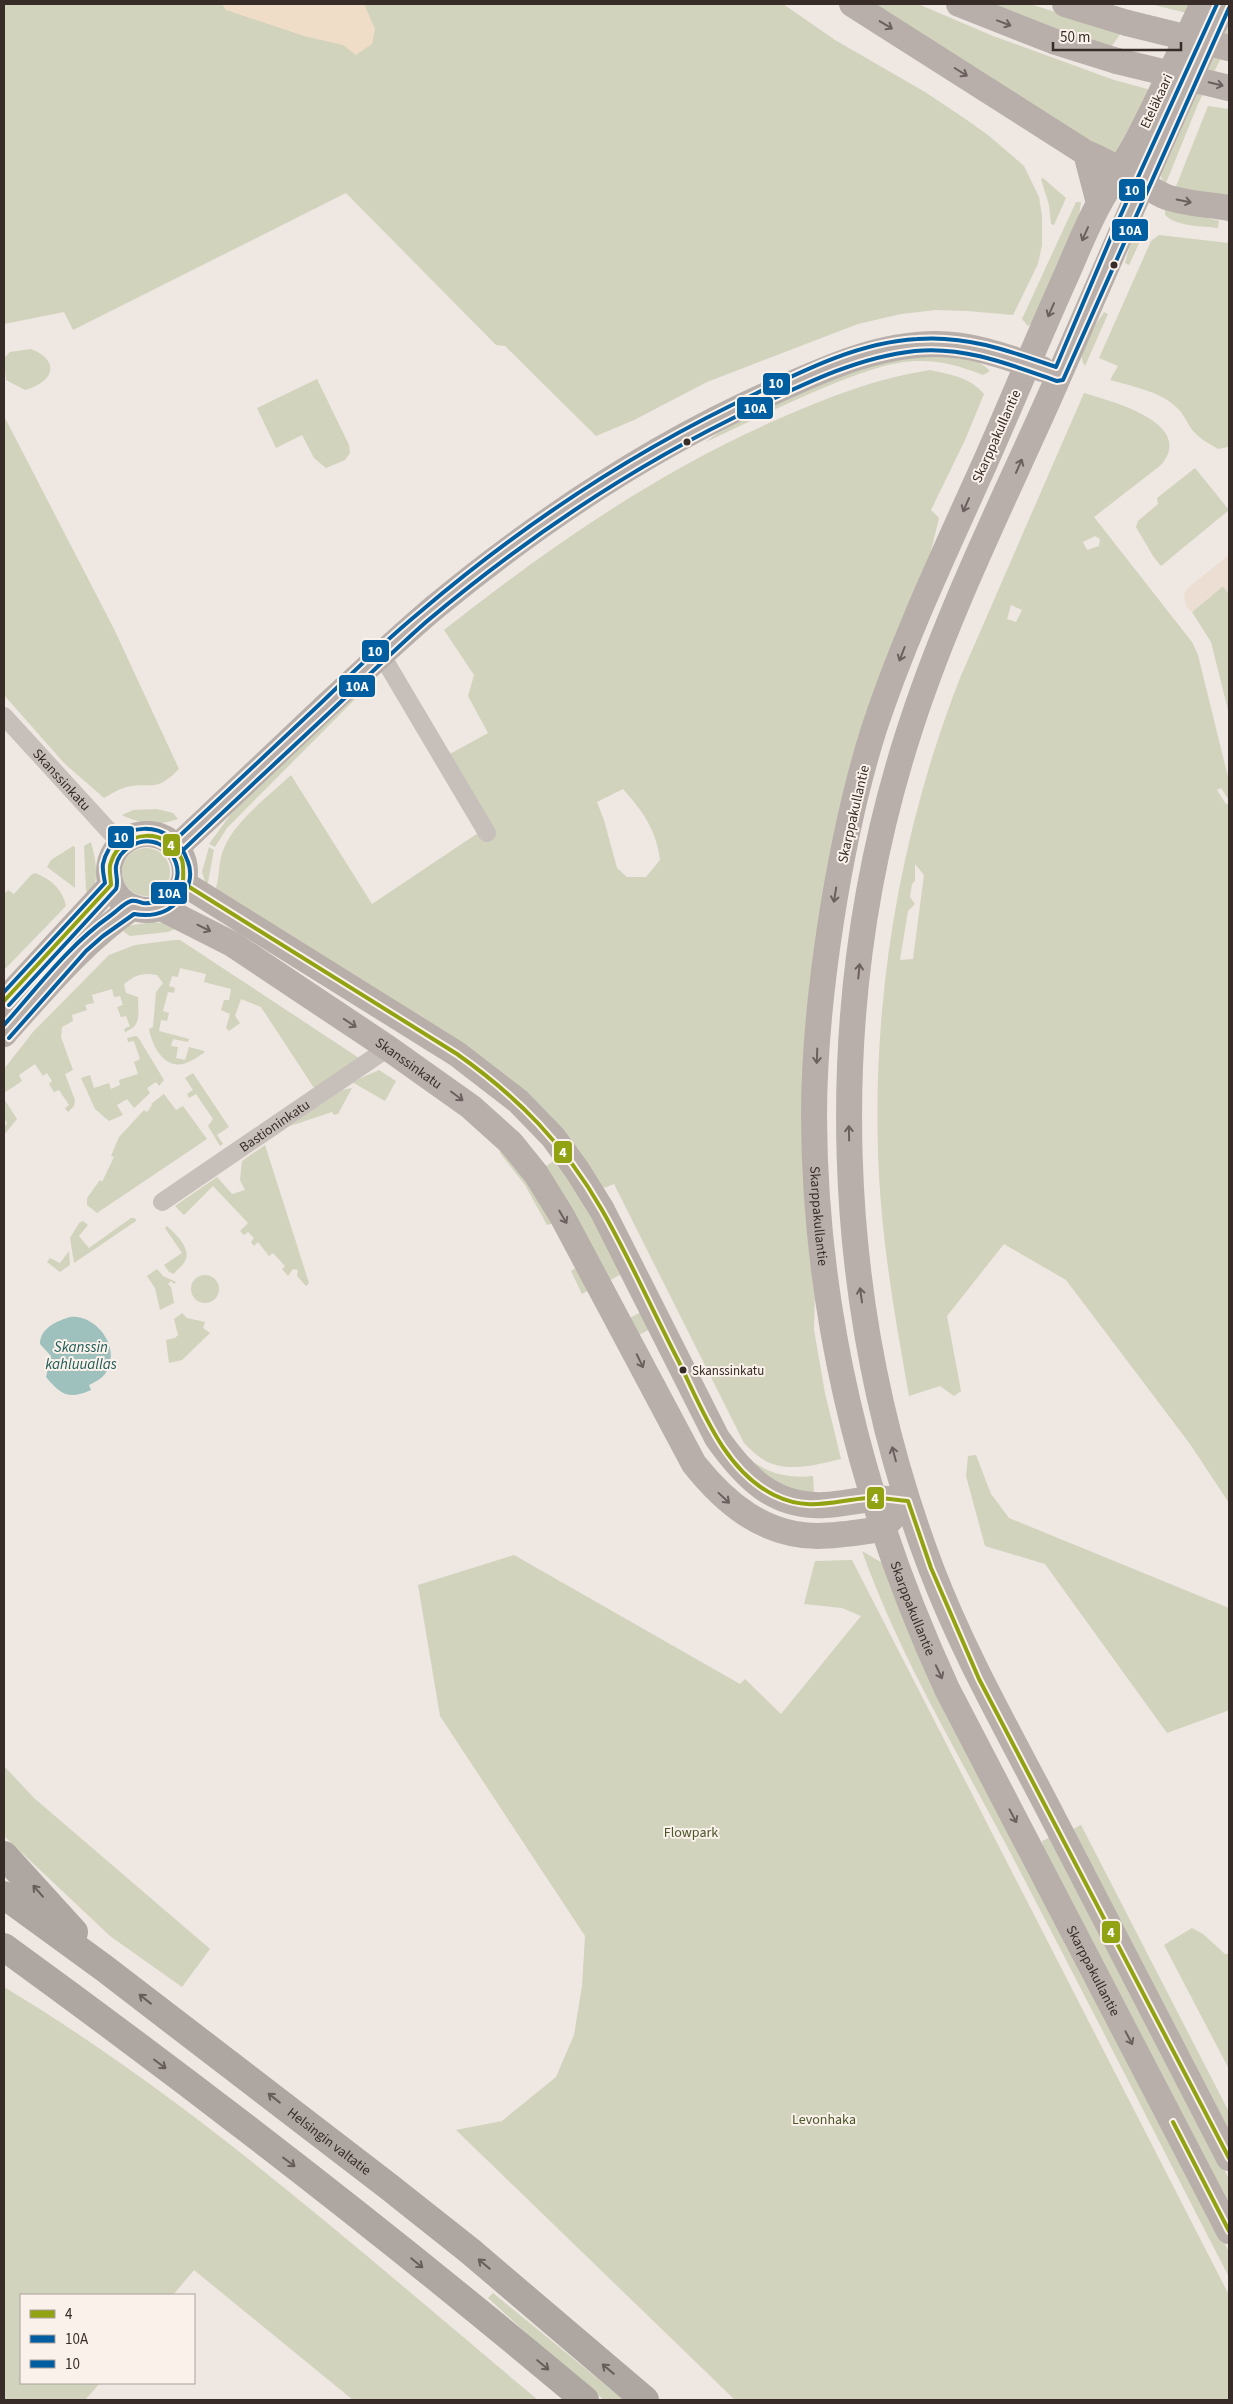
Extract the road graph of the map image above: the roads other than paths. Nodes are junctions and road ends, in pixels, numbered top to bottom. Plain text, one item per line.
1 (852, 4) edge
2 (959, 4) edge
3 (1065, 4) edge
4 (1202, 4) edge
5 (1224, 4) edge
6 (1229, 48) edge
7 (1229, 88) edge
8 (1086, 153) junction
9 (1120, 170) junction
10 (1142, 184) junction
11 (1099, 203) junction
12 (1229, 208) edge
13 (1027, 364) junction
14 (1059, 375) junction
15 (382, 654) junction
16 (4, 716) edge
17 (487, 833) dead end
18 (121, 844) junction
19 (176, 848) junction
20 (183, 883) junction
21 (111, 886) junction
22 (133, 907) junction
23 (160, 907) junction
24 (4, 1001) edge
25 (4, 1034) edge
26 (388, 1048) junction
27 (162, 1202) dead end
28 (872, 1498) junction
29 (908, 1501) junction
30 (882, 1529) junction
31 (4, 1854) edge
32 (4, 1894) edge
33 (4, 1947) edge
34 (4, 1967) edge
35 (104, 1968) junction
36 (80, 2002) junction
37 (1229, 2158) edge
38 (1229, 2231) edge
39 (585, 2400) edge
40 (645, 2400) edge

1 -> 8 main road
2 -> 7 main road, bridge
3 - 6 main road, bridge
4 - 9 main road, Eteläkaari
5 - 10 main road, Eteläkaari
8 - 9 main road
8 - 11 main road
9 - 10 main road
9 - 11 main road, Skarppakullantie
10 -> 12 main road
10 - 14 main road
11 -> 13 main road, Skarppakullantie
13 - 14 main road
13 - 15 main road
13 -> 28 main road, Skarppakullantie
29 -> 14 main road
15 - 17 street
15 - 19 main road
16 - 18 street, Skanssinkatu
18 - 19 main road
18 - 21 main road
19 - 20 main road
20 - 23 main road
20 - 28 main road
21 - 22 main road
21 - 24 main road
22 - 23 main road
22 - 25 main road
23 -> 26 main road, Skanssinkatu
26 - 27 street, Bastioninkatu
26 -> 30 main road, Skanssinkatu
28 - 29 main road
28 - 30 main road, Skarppakullantie
29 - 30 main road
29 - 37 main road
30 -> 38 main road, Skarppakullantie
35 -> 31 highway
32 - 35 highway, Helsingin valtatie
33 - 36 highway
34 - 36 highway
40 -> 35 highway, Helsingin valtatie
36 -> 39 highway

